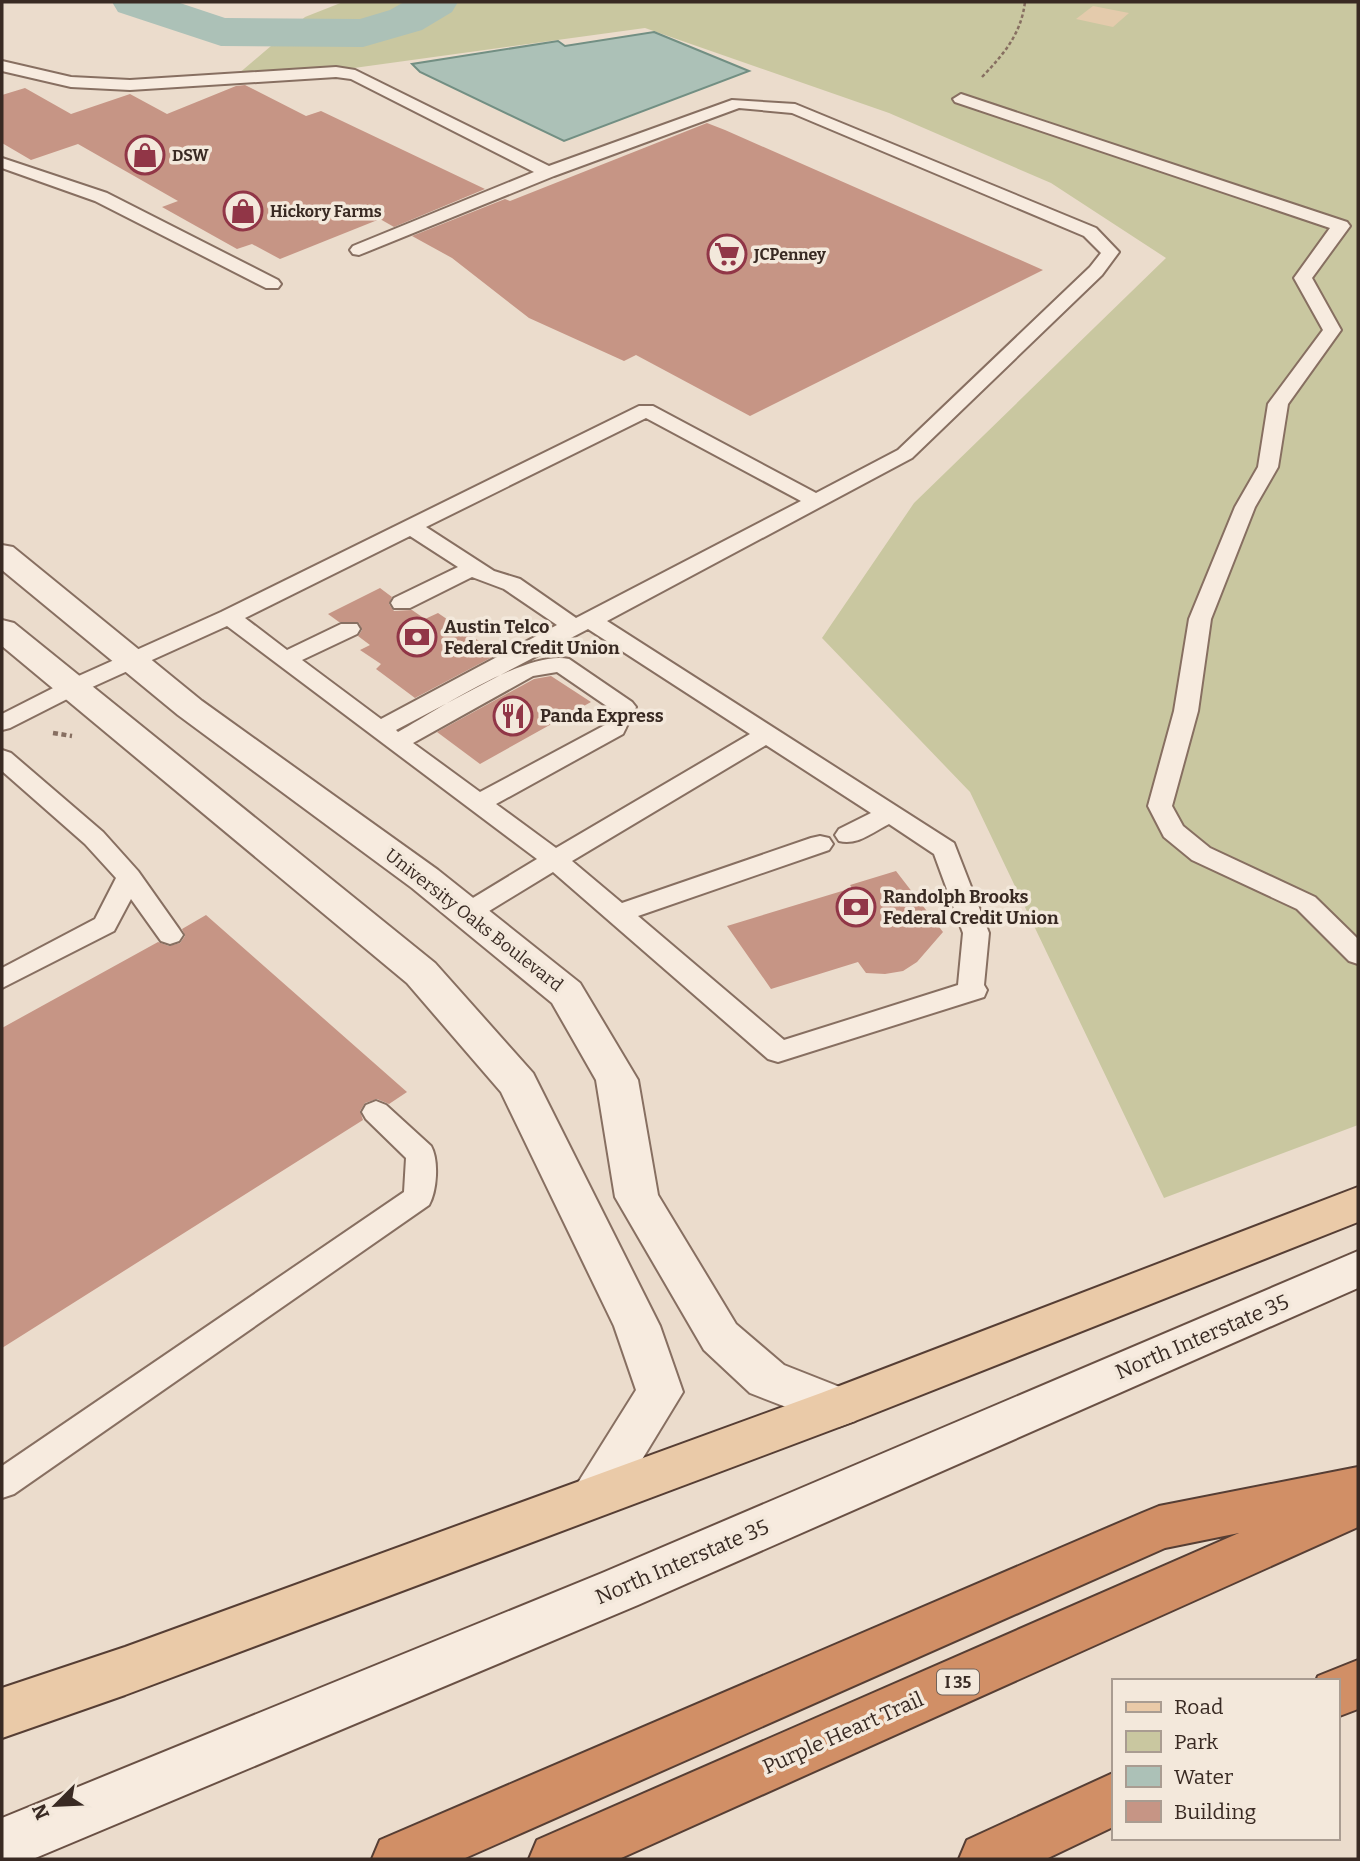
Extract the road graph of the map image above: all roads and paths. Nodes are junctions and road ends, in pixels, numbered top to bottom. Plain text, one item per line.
1 (1025, 2) edge
2 (2, 66) edge
3 (961, 99) joint
4 (2, 163) edge
5 (548, 172) junction
6 (359, 250) dead end
7 (272, 284) dead end
8 (816, 501) junction
9 (411, 527) junction
10 (2, 554) edge
11 (473, 568) junction
12 (402, 603) dead end
13 (229, 617) junction
14 (582, 624) junction
15 (349, 629) dead end
16 (2, 630) edge
17 (286, 659) junction
18 (132, 661) junction
19 (71, 688) junction
20 (2, 723) edge
21 (49, 732) dead end
22 (767, 734) junction
23 (388, 736) junction
24 (78, 737) dead end
25 (2, 758) edge
26 (479, 803) junction
27 (890, 813) junction
28 (848, 835) dead end
29 (820, 844) dead end
30 (555, 860) junction
31 (129, 877) junction
32 (467, 913) junction
33 (617, 914) junction
34 (170, 935) dead end
35 (1358, 955) edge
36 (2, 979) edge
37 (376, 1112) dead end
38 (1358, 1203) edge
39 (1358, 1269) edge
40 (838, 1407) junction
41 (2, 1484) edge
42 (1358, 1488) edge
43 (593, 1497) junction
44 (1358, 1504) edge
45 (1358, 1684) edge
46 (1339, 1692) edge
47 (2, 1713) edge
48 (1112, 1799) edge
49 (2, 1845) edge
50 (400, 1859) edge
51 (557, 1859) edge
52 (987, 1859) edge

1 - 3 path
2 - 5 lane
3 - 35 lane
4 - 7 lane
5 - 6 lane
5 - 8 lane
8 - 9 lane
8 - 14 lane
9 - 11 lane
9 - 13 lane
10 - 18 street, University Oaks Boulevard
11 - 12 lane
11 - 14 lane
13 - 17 lane
13 - 18 lane
14 - 22 lane
14 - 23 lane
15 - 17 lane
16 - 19 street
17 - 23 lane
18 - 19 lane
18 - 32 street, University Oaks Boulevard
19 - 20 lane
19 - 43 street
21 - 24 path
22 - 27 lane
22 - 30 lane
23 - 26 lane
23 - 26 lane
25 - 31 lane
26 - 30 lane
27 - 28 lane
27 - 33 lane
29 - 33 lane
30 - 32 lane
30 - 33 lane
31 - 34 lane
31 - 36 lane
32 - 40 street, University Oaks Boulevard
37 - 41 lane
38 - 40 main road
39 - 49 street, North Interstate 35
40 - 43 main road
42 - 50 highway
43 - 47 main road
44 - 51 highway, Purple Heart Trail / I 35
45 - 46 highway
48 - 52 highway

